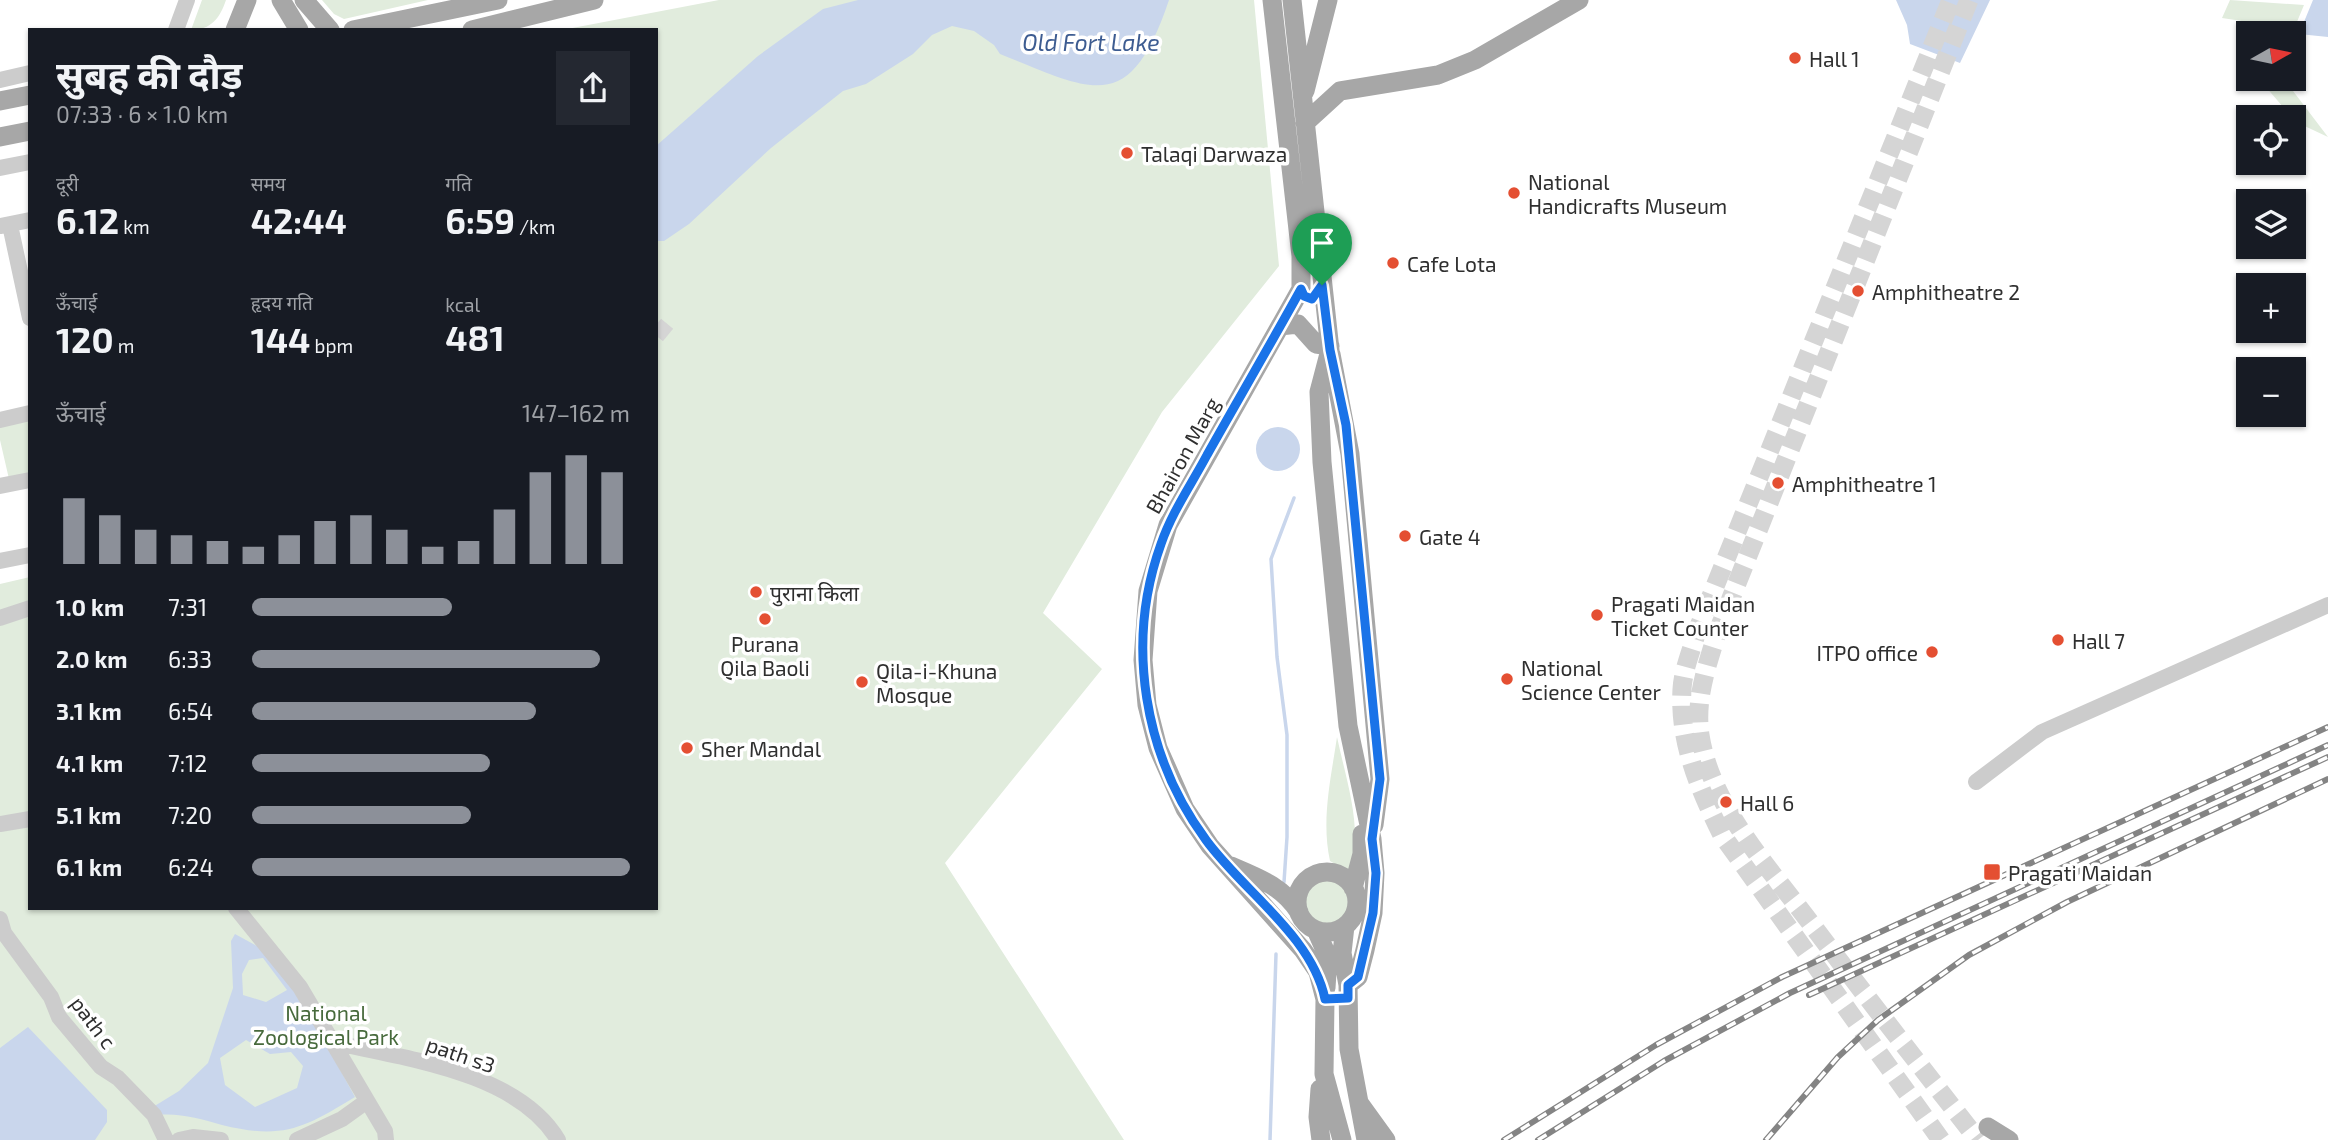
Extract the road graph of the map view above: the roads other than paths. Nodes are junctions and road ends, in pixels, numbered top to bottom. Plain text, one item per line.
1 (187, 0) edge
2 (247, 0) edge
3 (281, 0) edge
4 (304, 0) edge
5 (498, 0) edge
6 (594, 0) edge
7 (1272, 0) edge
8 (1292, 0) edge
9 (1328, 0) edge
10 (1579, 0) edge
11 (177, 28) edge
12 (236, 28) edge
13 (298, 28) edge
14 (328, 28) edge
15 (363, 28) edge
16 (480, 28) edge
17 (28, 73) edge
18 (0, 80) edge
19 (28, 95) edge
20 (0, 101) edge
21 (1302, 103) junction
22 (1305, 123) junction
23 (28, 131) edge
24 (0, 137) edge
25 (28, 162) edge
26 (0, 168) edge
27 (28, 220) edge
28 (5, 226) edge
29 (1322, 285) junction
30 (1301, 289) junction
31 (28, 311) edge
32 (1280, 326) junction
33 (1330, 348) junction
34 (28, 413) edge
35 (0, 420) edge
36 (28, 480) edge
37 (0, 486) edge
38 (1355, 512) junction
39 (1331, 551) junction
40 (28, 555) edge
41 (0, 561) edge
42 (2328, 605) edge
43 (28, 609) edge
44 (0, 618) edge
45 (1976, 782) dead end
46 (1360, 784) junction
47 (28, 819) edge
48 (0, 824) edge
49 (1372, 839) junction
50 (1224, 863) junction
51 (1353, 888) junction
52 (238, 910) edge
53 (1299, 912) junction
54 (0, 919) edge
55 (1345, 926) junction
56 (1316, 930) junction
57 (1348, 992) junction
58 (1325, 999) junction
59 (332, 1042) junction
60 (1324, 1074) junction
61 (367, 1101) junction
62 (1357, 1101) junction
63 (1987, 1127) dead end
64 (166, 1140) edge
65 (179, 1140) edge
66 (221, 1140) edge
67 (297, 1140) edge
68 (386, 1140) edge
69 (558, 1140) edge
70 (1321, 1140) edge
71 (1342, 1140) edge
72 (1366, 1140) edge
73 (1387, 1140) edge
74 (2009, 1140) edge

1 - 11 street
2 - 12 main road
3 - 13 main road
4 - 14 main road
5 - 15 main road
6 - 16 main road
7 - 30 main road, Bhairon Marg
8 - 21 main road
9 - 21 main road
10 - 22 main road
17 - 18 street
19 - 20 main road
21 - 22 main road
22 - 29 main road
23 - 24 main road
25 - 26 street
27 - 28 street
28 - 31 street
29 - 30 main road
29 - 33 main road
30 - 32 main road, Bhairon Marg
32 - 33 main road
32 - 50 main road, Bhairon Marg
33 - 38 main road
33 - 39 main road
34 - 35 street
36 - 37 street
38 - 39 main road
38 - 49 main road
39 - 46 main road
40 - 41 street
42 - 45 street
43 - 44 street
46 - 49 main road
46 - 51 main road
47 - 48 street
49 - 57 main road
50 - 53 main road
50 - 58 main road, Bhairon Marg
51 - 53 main road
51 - 55 main road
52 - 59 street
53 - 56 main road
54 - 64 street, path c
55 - 56 main road
55 - 57 main road
56 - 58 main road
57 - 58 main road
57 - 62 main road
58 - 60 main road, Bhairon Marg
59 - 61 street
59 - 69 street, path s3
60 - 70 main road
60 - 71 main road, Bhairon Marg
61 - 67 street
61 - 68 street
62 - 72 main road
62 - 73 main road
63 - 74 main road
65 - 66 street

